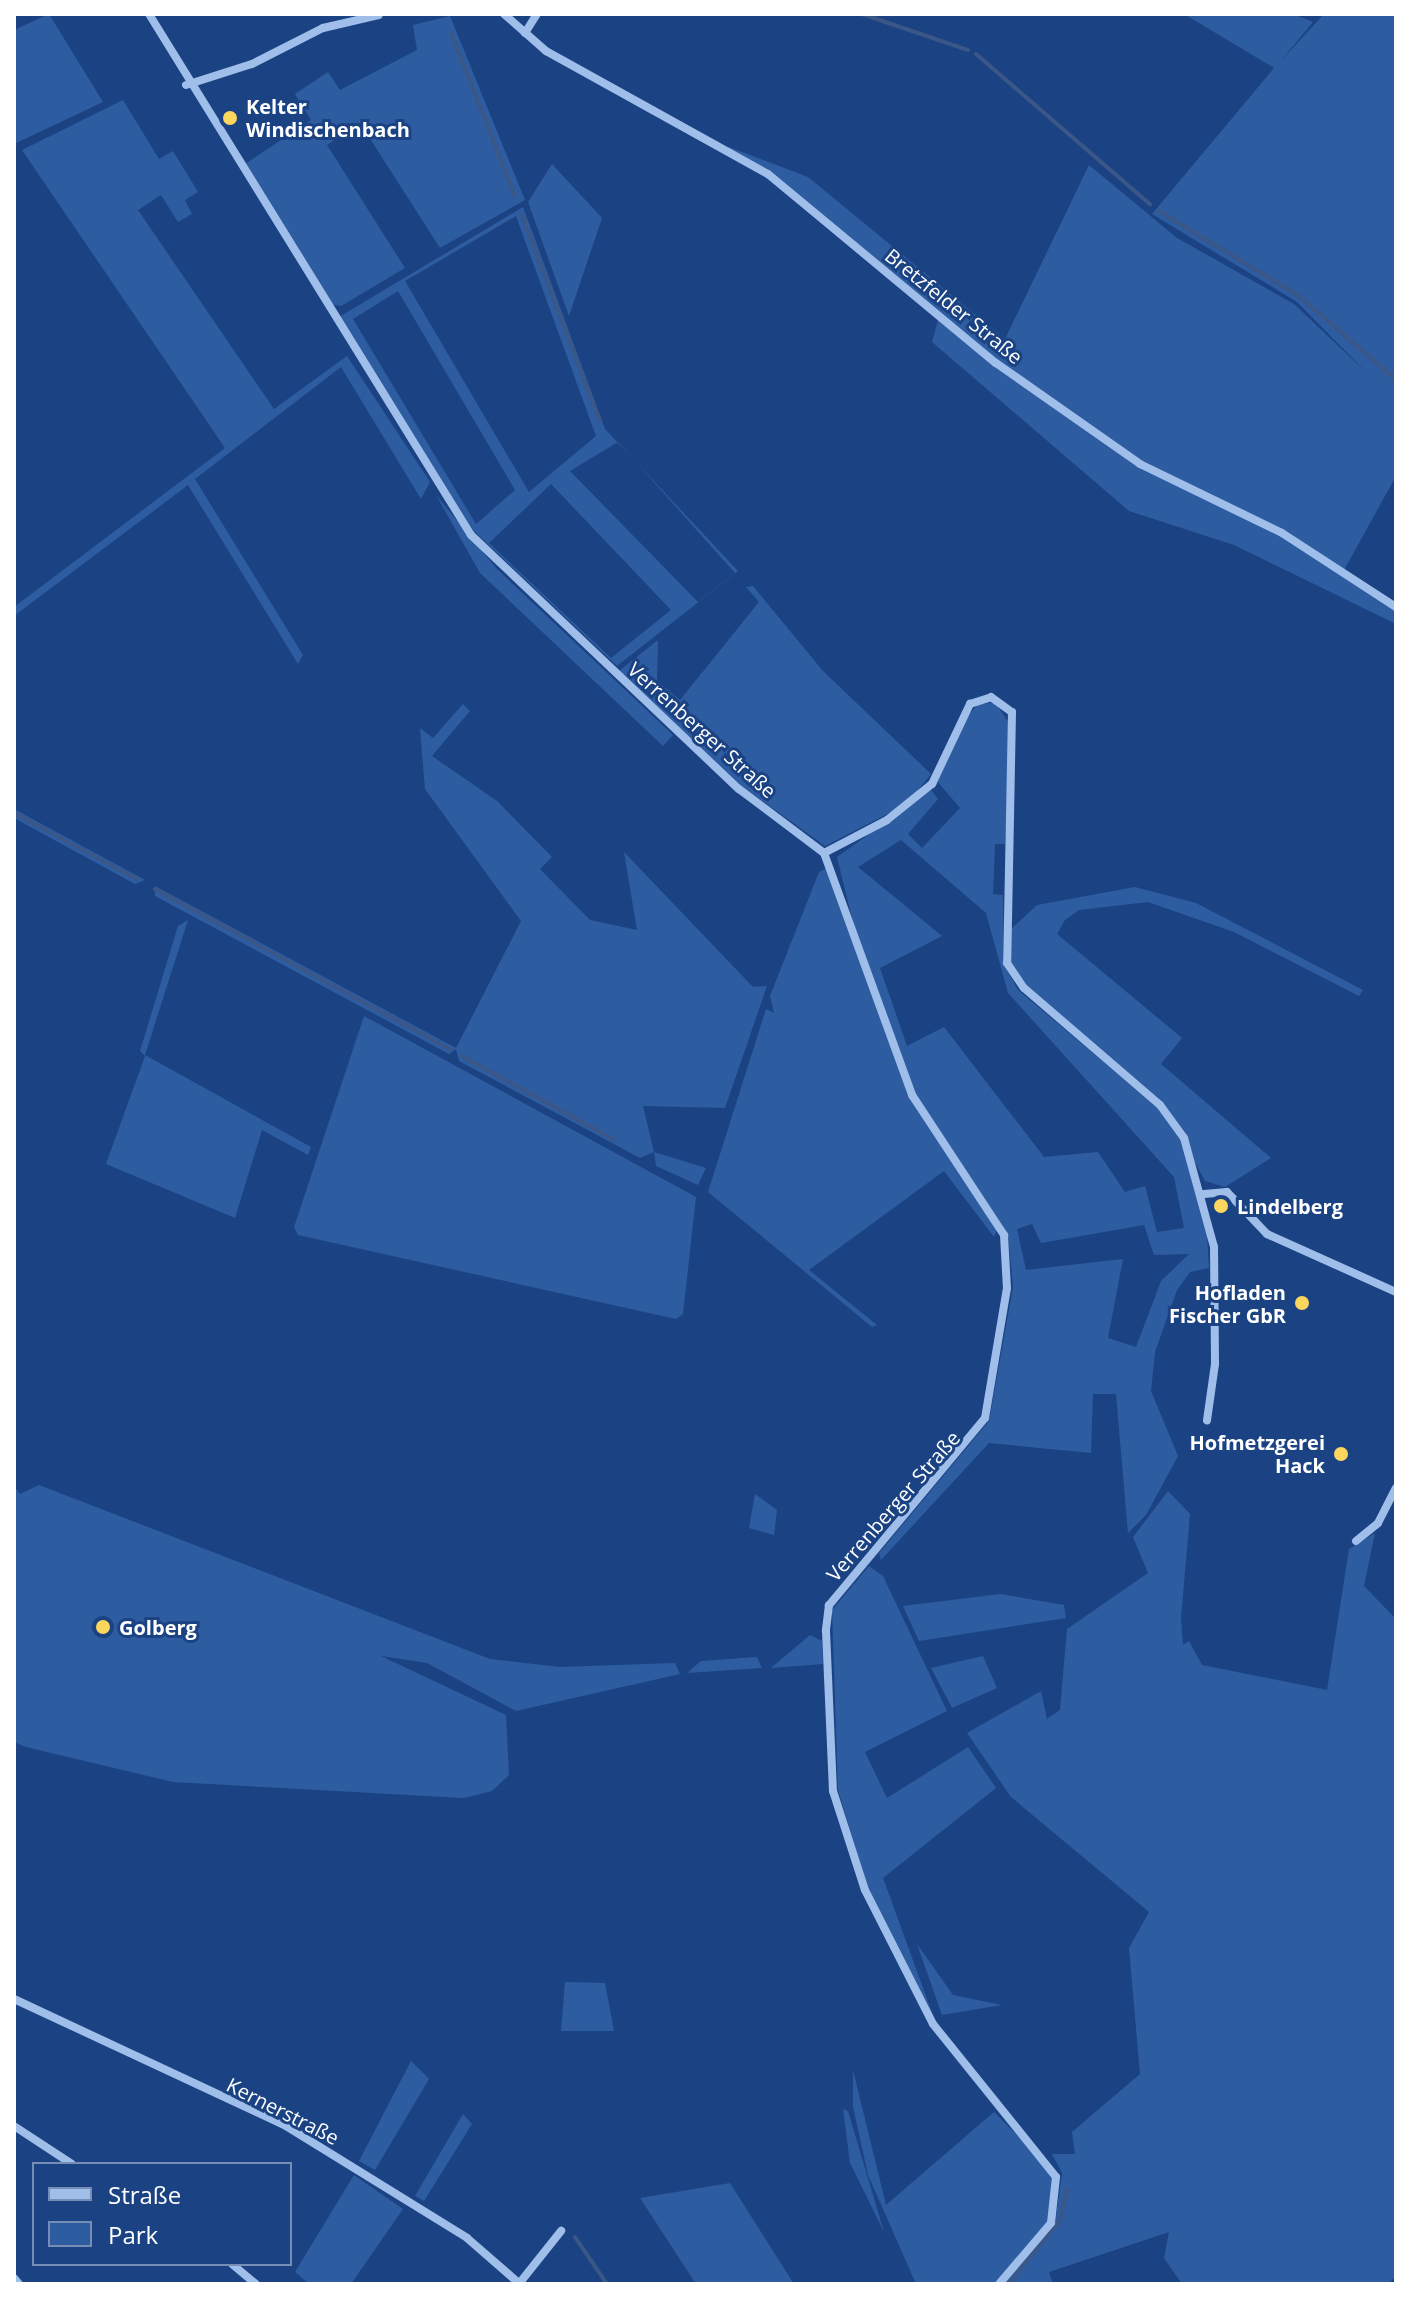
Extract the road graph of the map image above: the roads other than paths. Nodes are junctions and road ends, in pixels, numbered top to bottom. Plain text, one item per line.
1 (149, 14) edge
2 (504, 14) edge
3 (537, 14) edge
4 (379, 15) edge
5 (525, 33) junction
6 (186, 85) junction
7 (1396, 607) edge
8 (824, 853) junction
9 (1204, 1194) junction
10 (1396, 1292) edge
11 (1207, 1420) dead end
12 (1396, 1488) edge
13 (1356, 1541) dead end
14 (14, 1999) edge
15 (14, 2126) edge
16 (69, 2162) edge
17 (561, 2231) dead end
18 (234, 2266) edge
19 (14, 2278) edge
20 (521, 2282) edge
21 (19, 2284) edge
22 (256, 2284) edge
23 (999, 2284) edge

1 - 6 street, Verrenberger Straße
2 - 5 street, Bretzfelder Straße
3 - 5 street
4 - 6 street
5 - 7 street, Bretzfelder Straße
6 - 8 street, Verrenberger Straße
8 - 9 street
8 - 23 street, Verrenberger Straße
9 - 10 street
9 - 11 street
12 - 13 street
14 - 20 street, Kernerstraße
15 - 16 street
17 - 20 street, Kernerstraße
18 - 22 street
19 - 21 street

